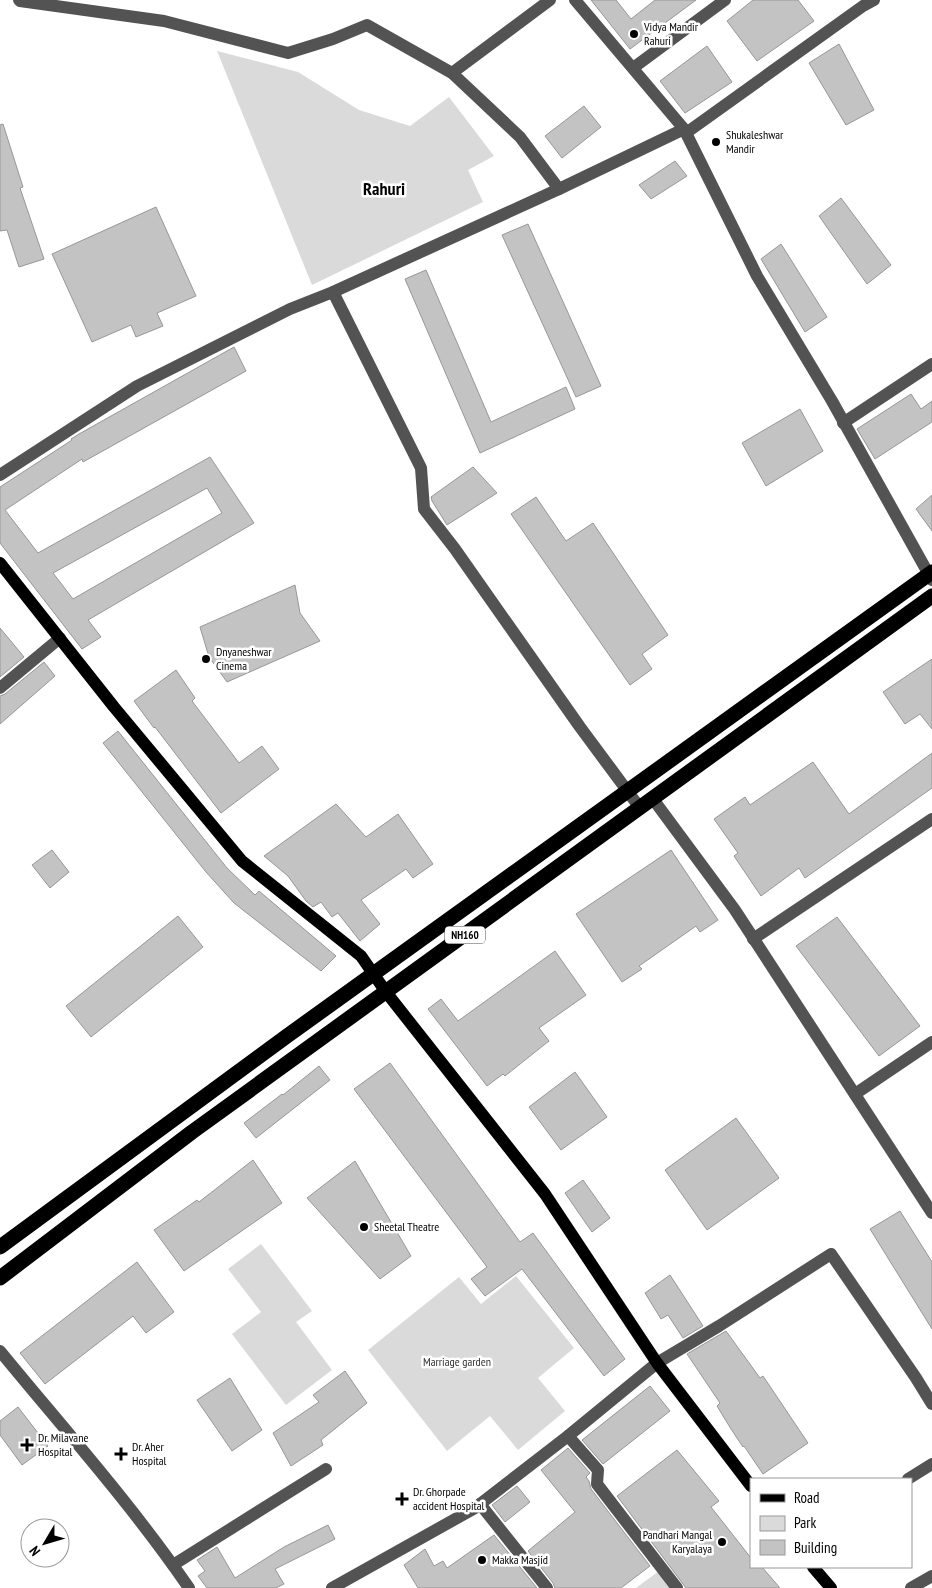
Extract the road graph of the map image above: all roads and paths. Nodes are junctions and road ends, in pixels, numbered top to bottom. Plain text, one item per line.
1 (19, 0) edge
2 (550, 0) edge
3 (575, 0) edge
4 (725, 0) edge
5 (874, 0) edge
6 (633, 68) junction
7 (452, 73) junction
8 (685, 131) junction
9 (559, 189) junction
10 (333, 292) junction
11 (932, 364) edge
12 (843, 423) junction
13 (0, 475) edge
14 (0, 563) edge
15 (931, 576) edge
16 (932, 596) edge
17 (60, 638) junction
18 (774, 686) junction
19 (0, 688) edge
20 (785, 703) junction
21 (627, 790) junction
22 (653, 799) junction
23 (640, 808) junction
24 (932, 820) edge
25 (753, 938) junction
26 (374, 973) junction
27 (386, 992) junction
28 (932, 1042) edge
29 (855, 1094) junction
30 (932, 1213) edge
31 (0, 1247) edge
32 (0, 1278) edge
33 (0, 1351) edge
34 (657, 1362) junction
35 (932, 1404) edge
36 (568, 1436) junction
37 (932, 1464) edge
38 (326, 1469) dead end
39 (910, 1478) edge
40 (750, 1485) edge
41 (480, 1504) junction
42 (173, 1565) junction
43 (814, 1568) edge
44 (932, 1576) edge
45 (189, 1588) edge
46 (332, 1588) edge
47 (547, 1588) edge
48 (677, 1588) edge
49 (831, 1588) edge
50 (911, 1588) edge

1 - 7 street
2 - 7 street
3 - 6 street
4 - 6 street
5 - 8 street
6 - 8 street
7 - 9 street
8 - 9 street
8 - 12 street
9 - 10 street
10 - 13 street
10 - 21 street
11 - 12 street
12 - 15 street
14 - 17 main road
15 - 18 highway, NH160
16 - 20 highway, NH160
17 - 19 street
17 - 26 main road
18 - 20 highway
18 - 21 highway, NH160
20 - 22 highway, NH160
21 - 23 street
21 - 26 highway, NH160
22 - 23 highway, NH160
22 - 25 street
23 - 27 highway, NH160
24 - 25 street
25 - 29 street
26 - 27 main road
26 - 31 highway, NH160
27 - 32 highway, NH160
27 - 34 main road
28 - 29 street
29 - 30 street
33 - 42 street
34 - 35 street
34 - 36 street
34 - 40 main road
36 - 41 street
36 - 48 street
37 - 39 street
38 - 42 street
41 - 46 street
41 - 47 street
42 - 45 street
43 - 49 main road
44 - 50 street

